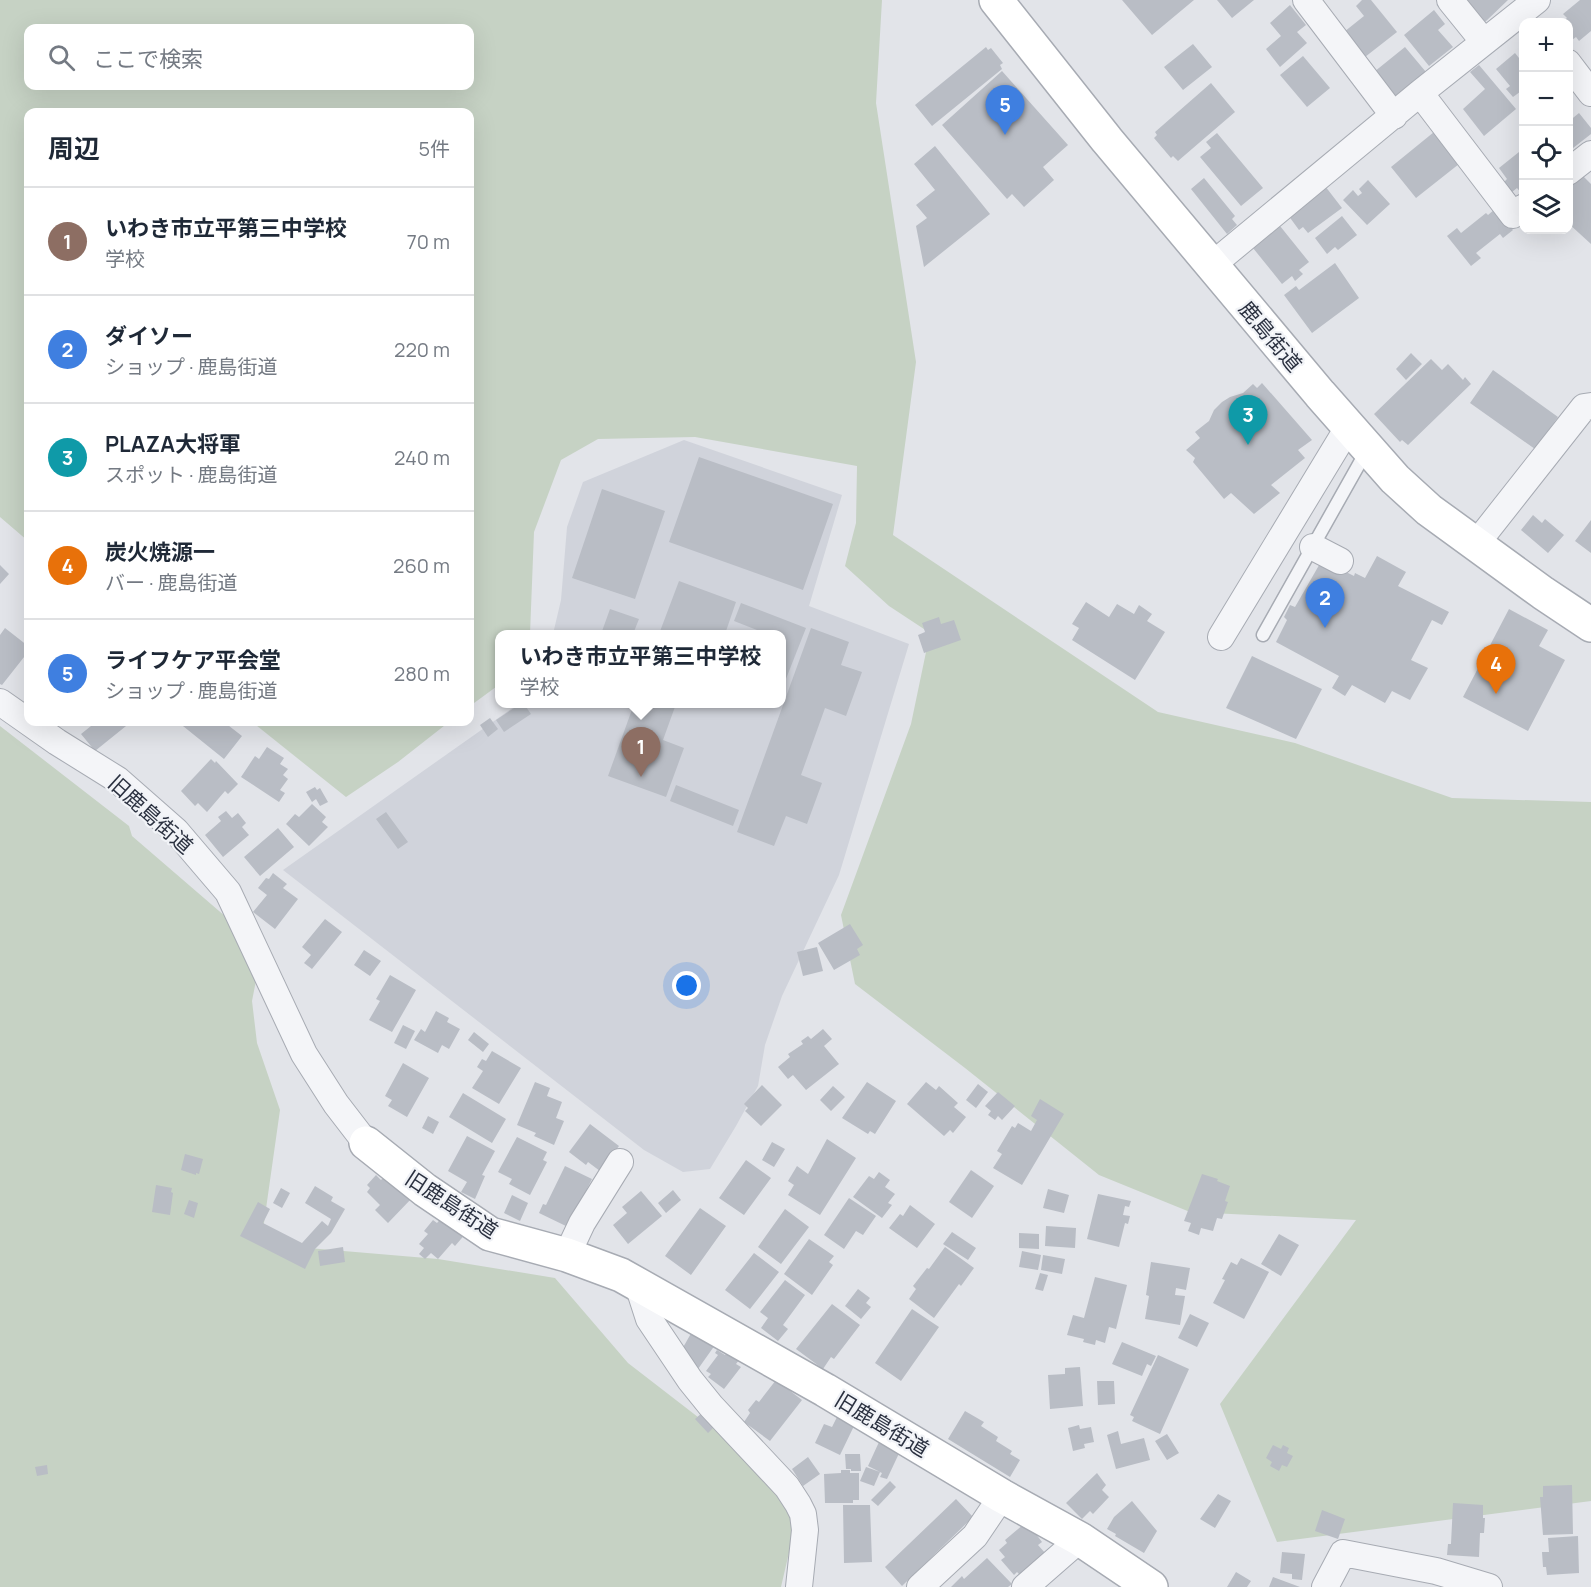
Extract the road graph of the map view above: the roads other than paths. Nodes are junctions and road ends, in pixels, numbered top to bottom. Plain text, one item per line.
1 (996, 0) edge
2 (1306, 0) edge
3 (1450, 0) edge
4 (1534, 10) edge
5 (1484, 42) junction
6 (1573, 68) edge
7 (1420, 93) junction
8 (1591, 93) edge
9 (1394, 116) junction
10 (1591, 154) edge
11 (1573, 169) edge
12 (1519, 211) edge
13 (1212, 265) junction
14 (1591, 406) edge
15 (1358, 438) junction
16 (1476, 544) junction
17 (1313, 547) junction
18 (1346, 567) dead end
19 (1591, 625) edge
20 (1263, 635) dead end
21 (1221, 637) dead end
22 (0, 702) edge
23 (24, 719) edge
24 (34, 726) edge
25 (366, 1143) joint
26 (620, 1162) dead end
27 (567, 1255) junction
28 (638, 1285) junction
29 (1002, 1496) junction
30 (1080, 1539) junction
31 (799, 1587) edge
32 (920, 1587) edge
33 (1025, 1587) edge
34 (1151, 1587) edge
35 (1324, 1587) edge
36 (1489, 1587) edge

1 - 13 street, 鹿島街道
2 - 9 street
3 - 5 street
4 - 5 street
5 - 7 street
6 - 8 street
7 - 9 street
7 - 12 street
9 - 13 street
10 - 11 street
13 - 15 street, 鹿島街道
14 - 16 street
15 - 16 street, 鹿島街道
15 - 17 lane
15 - 21 street
16 - 19 street, 鹿島街道
17 - 18 street
17 - 20 lane
22 - 23 street, 旧鹿島街道
24 - 25 street, 旧鹿島街道
25 - 27 street, 旧鹿島街道
26 - 27 street
27 - 28 street, 旧鹿島街道
28 - 29 street, 旧鹿島街道
28 - 31 street
29 - 30 street, 旧鹿島街道
29 - 32 street
30 - 33 street
30 - 34 street, 旧鹿島街道
35 - 36 street

